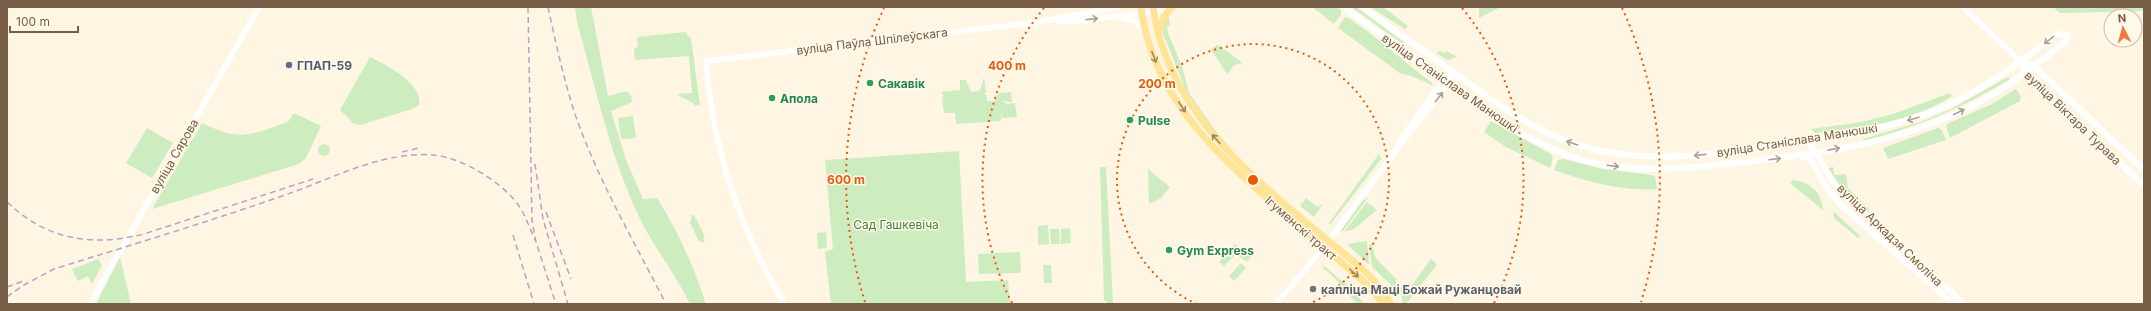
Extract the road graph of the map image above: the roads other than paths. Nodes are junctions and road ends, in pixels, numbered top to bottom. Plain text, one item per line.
1 (259, 7) edge
2 (1118, 7) edge
3 (1164, 7) edge
4 (1172, 7) edge
5 (1344, 7) edge
6 (1363, 7) edge
7 (1963, 7) edge
8 (1153, 9) edge
9 (1142, 10) edge
10 (1116, 16) junction
11 (1039, 22) junction
12 (1147, 36) junction
13 (1159, 36) junction
14 (2021, 62) junction
15 (2034, 66) junction
16 (1453, 72) junction
17 (2025, 73) junction
18 (1447, 81) junction
19 (1808, 141) junction
20 (1817, 153) junction
21 (1796, 156) junction
22 (2144, 170) edge
23 (2144, 186) edge
24 (1327, 244) junction
25 (90, 304) edge
26 (784, 304) edge
27 (1276, 304) edge
28 (1383, 304) edge
29 (1392, 304) edge
30 (1953, 304) edge
31 (1964, 304) edge

1 - 25 street, вуліца Сярова
2 - 11 street, вуліца Паўла Шпілеўскага
3 - 8 main road
4 - 13 main road
5 - 18 main road, вуліца Станіслава Манюшкі
6 - 16 main road, вуліца Станіслава Манюшкі
7 - 14 street
8 - 9 main road, вуліца Паўла Шпілеўскага
8 - 13 main road, Ігуменскі тракт
9 - 10 street, вуліца Паўла Шпілеўскага
9 - 12 main road, Ігуменскі тракт
11 -> 10 street, вуліца Паўла Шпілеўскага
10 - 12 street
11 - 26 street, вуліца Паўла Шпілеўскага
12 -> 24 main road, Ігуменскі тракт
24 -> 13 main road, Ігуменскі тракт
14 - 15 main road, вуліца Віктара Турава
15 -> 14 main road, вуліца Станіслава Манюшкі
14 - 17 main road, вуліца Віктара Турава
14 -> 19 main road, вуліца Станіслава Манюшкі
15 - 17 main road, вуліца Станіслава Манюшкі
15 - 22 main road, вуліца Віктара Турава
16 - 18 street
19 -> 16 main road, вуліца Станіслава Манюшкі
20 -> 17 main road, вуліца Станіслава Манюшкі
17 - 23 main road, вуліца Віктара Турава
18 -> 21 main road, вуліца Станіслава Манюшкі
18 - 24 street
19 - 20 main road, вуліца Аркадзя Смоліча
20 - 21 main road, вуліца Станіслава Манюшкі
20 - 31 main road, вуліца Аркадзя Смоліча
21 - 30 main road, вуліца Аркадзя Смоліча
24 - 27 street
24 -> 28 main road, Ігуменскі тракт
24 - 29 main road, Ігуменскі тракт

